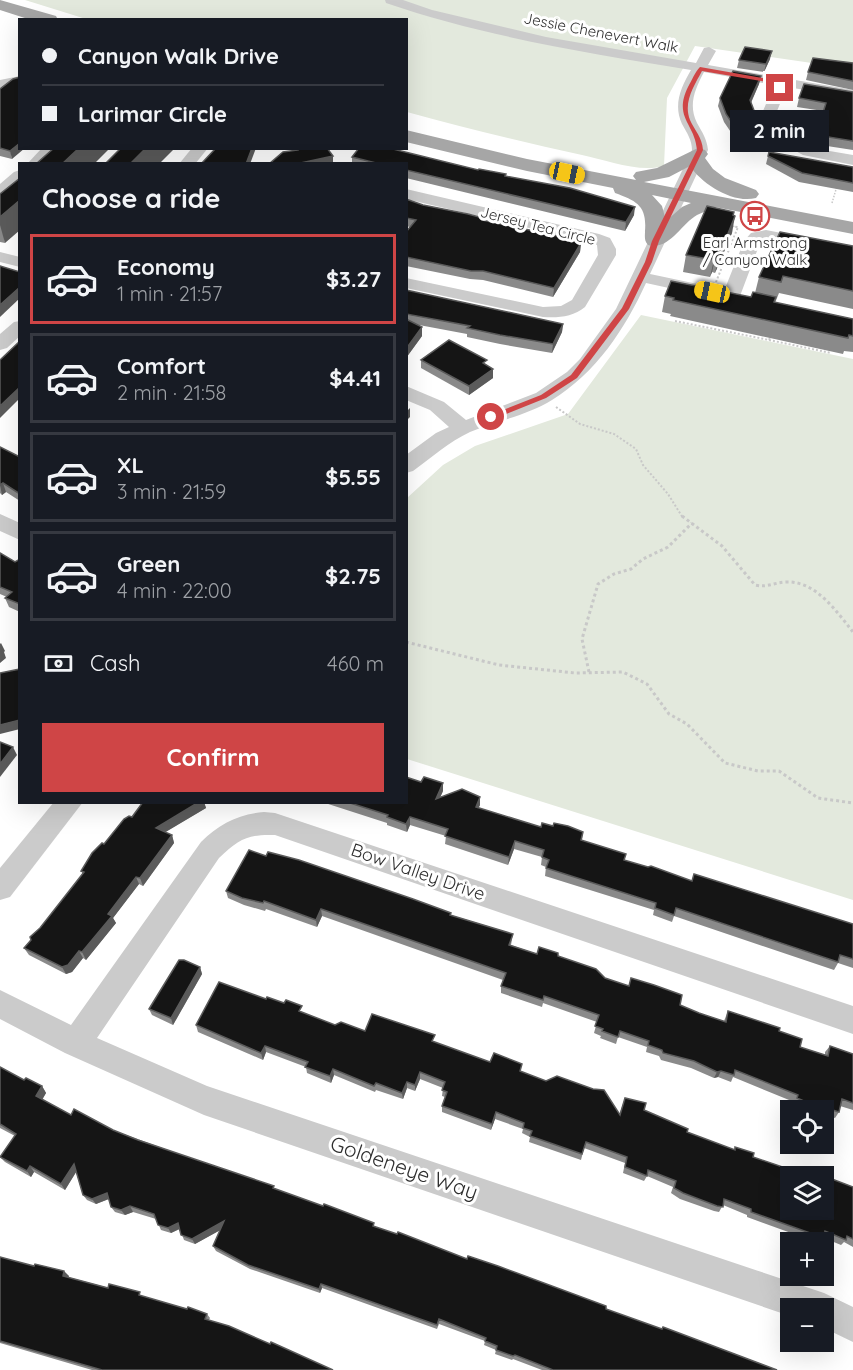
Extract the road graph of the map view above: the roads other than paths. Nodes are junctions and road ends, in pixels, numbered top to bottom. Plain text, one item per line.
1 (2, 0) edge
2 (391, 0) edge
3 (0, 5) edge
4 (0, 17) edge
5 (20, 17) edge
6 (709, 51) dead end
7 (700, 69) junction
8 (18, 80) edge
9 (782, 82) junction
10 (0, 84) edge
11 (853, 94) edge
12 (408, 125) edge
13 (408, 136) edge
14 (50, 150) edge
15 (199, 150) edge
16 (697, 157) junction
17 (849, 160) edge
18 (35, 162) edge
19 (188, 162) edge
20 (15, 173) edge
21 (567, 173) junction
22 (643, 176) junction
23 (681, 189) junction
24 (0, 192) edge
25 (408, 194) edge
26 (758, 197) junction
27 (713, 201) junction
28 (853, 215) edge
29 (853, 228) edge
30 (655, 241) junction
31 (853, 252) edge
32 (0, 257) edge
33 (18, 262) edge
34 (641, 277) junction
35 (408, 283) edge
36 (731, 296) junction
37 (753, 301) edge
38 (18, 328) edge
39 (0, 344) edge
40 (408, 393) edge
41 (464, 428) junction
42 (408, 464) edge
43 (0, 521) edge
44 (18, 532) edge
45 (68, 804) edge
46 (0, 888) edge
47 (0, 1004) edge
48 (853, 1020) edge
49 (76, 1043) junction
50 (788, 1298) edge
51 (834, 1315) edge
52 (853, 1325) edge

1 - 5 street
2 - 7 street, Jessie Chenevert Walk
3 - 5 main road
4 - 5 main road
6 - 7 street
7 - 9 street, Jessie Chenevert Walk
7 - 16 street
8 - 10 street
9 - 11 street, Jessie Chenevert Walk
9 - 17 street
12 - 22 main road
13 - 21 main road
14 - 18 street
15 - 19 street
16 - 22 main road
16 - 23 street
16 - 26 main road
20 - 24 street
21 - 23 main road
21 - 30 main road
22 - 23 main road
23 - 26 main road
23 - 27 main road
23 - 30 street
25 - 35 street, Jersey Tea Circle
26 - 28 main road
27 - 29 main road
27 - 30 main road
30 - 34 street
31 - 36 street
32 - 33 street
34 - 36 street
34 - 41 street
36 - 37 street
38 - 39 street
40 - 41 street
41 - 42 street
43 - 44 street
45 - 46 street
47 - 49 street, Goldeneye Way
48 - 49 street, Bow Valley Drive
49 - 50 street, Goldeneye Way
51 - 52 street

